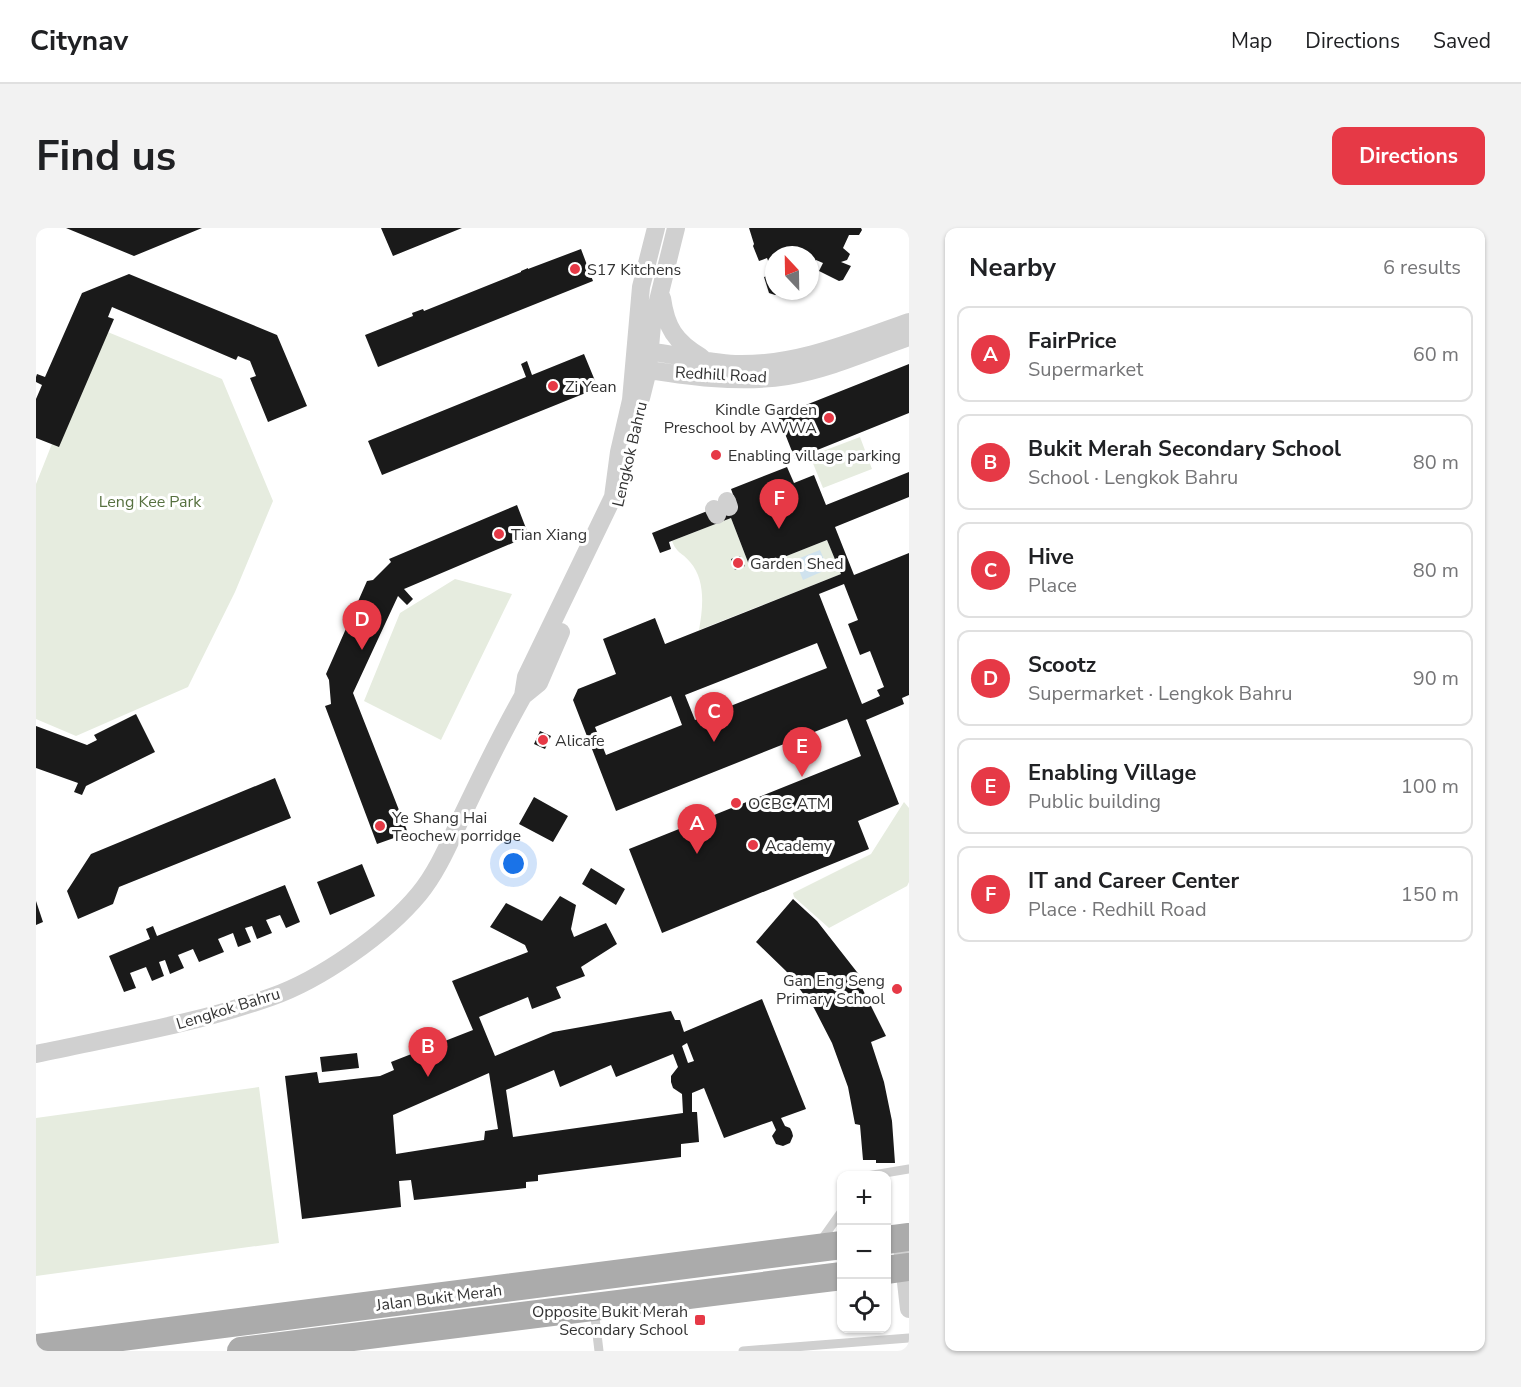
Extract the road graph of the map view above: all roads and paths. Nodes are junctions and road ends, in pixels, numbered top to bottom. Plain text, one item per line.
1 (657, 228) edge
2 (676, 228) edge
3 (660, 291) junction
4 (909, 322) edge
5 (909, 337) edge
6 (705, 359) junction
7 (642, 360) junction
8 (36, 1054) edge
9 (909, 1169) edge
10 (891, 1172) edge
11 (837, 1224) edge
12 (899, 1238) edge
13 (828, 1247) edge
14 (900, 1268) edge
15 (837, 1277) edge
16 (594, 1306) junction
17 (909, 1309) edge
18 (909, 1338) edge
19 (36, 1348) edge
20 (275, 1349) edge
21 (241, 1351) edge
22 (599, 1351) edge
23 (743, 1351) edge

1 - 7 street, Lengkok Bahru
2 - 3 street, Lengkok Bahru
3 - 6 street, Redhill Road
3 - 7 street, Lengkok Bahru
4 - 6 street, Redhill Road
5 - 7 street, Redhill Road
6 - 7 street, Redhill Road
7 - 8 street, Lengkok Bahru
9 - 10 lane
11 - 13 lane
12 - 14 street
13 - 19 main road, Jalan Bukit Merah
14 - 17 street
15 - 16 main road, Jalan Bukit Merah
16 - 20 main road, Jalan Bukit Merah
16 - 22 lane
18 - 23 lane
20 - 21 main road, Jalan Bukit Merah

